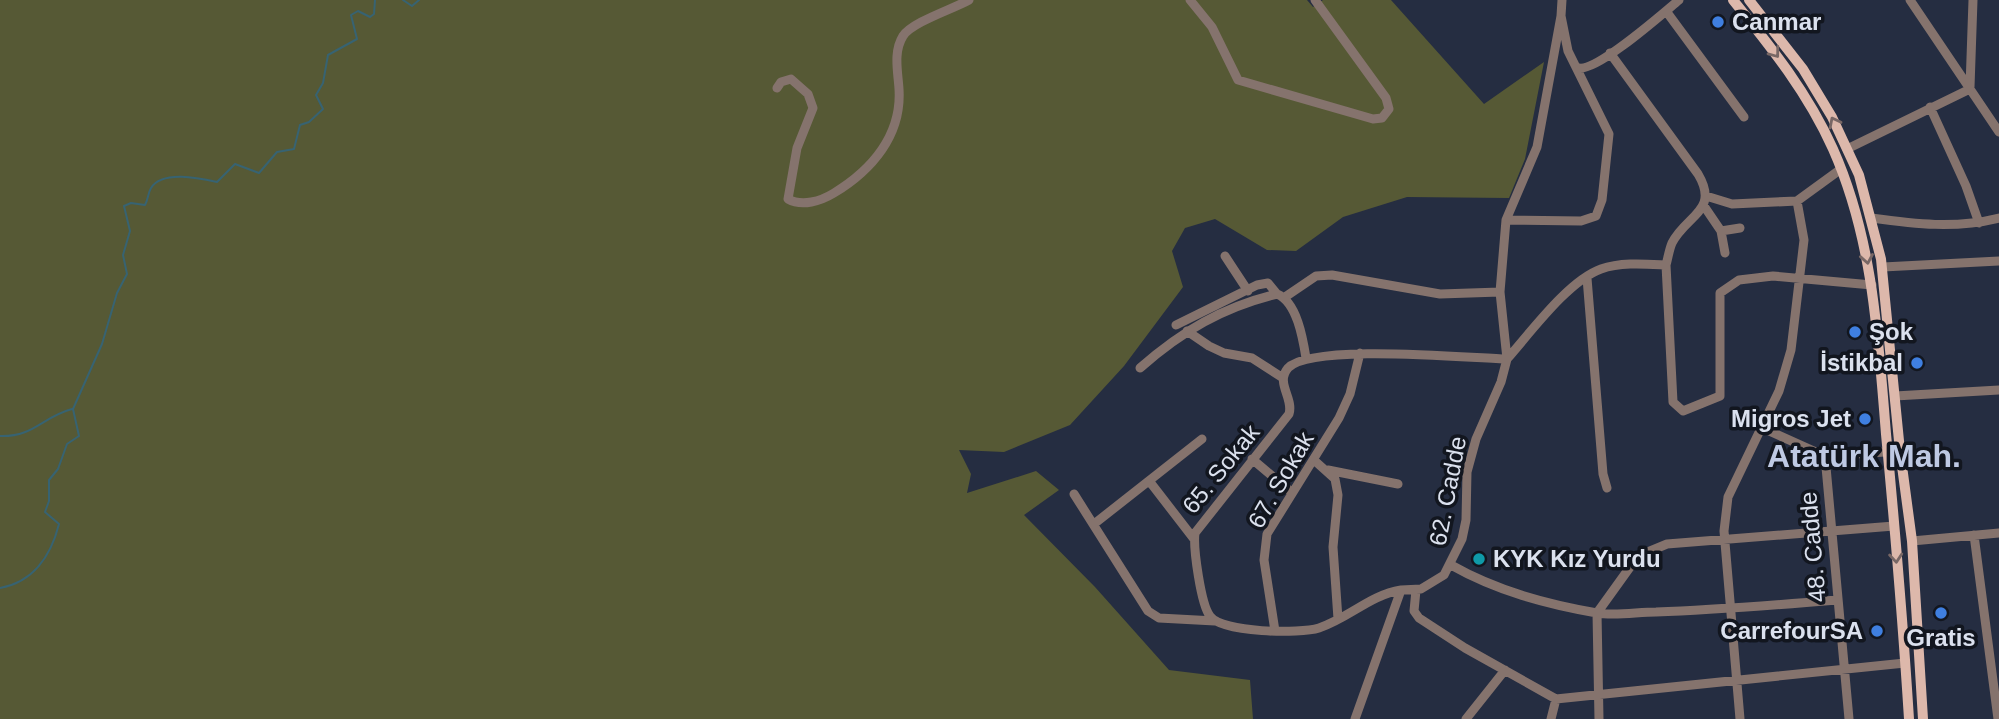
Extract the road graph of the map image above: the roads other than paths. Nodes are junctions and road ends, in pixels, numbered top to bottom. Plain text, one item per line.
1 (969, 0) edge
2 (1190, 0) edge
3 (1315, 0) edge
4 (1562, 0) edge
5 (1679, 0) edge
6 (1733, 0) edge
7 (1749, 0) edge
8 (1910, 0) edge
9 (1973, 0) edge
10 (1666, 11) junction
11 (1561, 16) junction
12 (1610, 54) junction
13 (1579, 68) junction
14 (777, 88) dead end
15 (1970, 89) junction
16 (1930, 107) junction
17 (1744, 117) dead end
18 (1999, 131) edge
19 (1847, 149) junction
20 (1842, 169) junction
21 (1705, 201) junction
22 (1797, 201) junction
23 (1871, 218) junction
24 (1999, 218) edge
25 (1506, 220) junction
26 (1979, 223) junction
27 (1740, 228) dead end
28 (1721, 231) junction
29 (1725, 253) dead end
30 (1225, 256) dead end
31 (1999, 261) edge
32 (1666, 265) junction
33 (1883, 267) junction
34 (1587, 278) junction
35 (1800, 279) junction
36 (1872, 285) junction
37 (1248, 291) junction
38 (1500, 292) junction
39 (1281, 295) junction
40 (1176, 325) dead end
41 (1187, 331) junction
42 (1360, 353) junction
43 (1306, 358) junction
44 (1507, 359) junction
45 (1140, 368) dead end
46 (1283, 378) junction
47 (1999, 390) edge
48 (1895, 396) junction
49 (1760, 427) junction
50 (1202, 439) dead end
51 (1894, 451) junction
52 (1825, 456) junction
53 (1252, 459) junction
54 (1315, 461) junction
55 (1328, 470) junction
56 (1150, 482) junction
57 (1398, 484) dead end
58 (1607, 488) dead end
59 (1290, 491) junction
60 (1074, 494) dead end
61 (1094, 524) junction
62 (1894, 526) junction
63 (1831, 531) junction
64 (1999, 533) edge
65 (1974, 535) junction
66 (1194, 539) junction
67 (1725, 540) junction
68 (1912, 541) junction
69 (1451, 565) junction
70 (1401, 590) junction
71 (1416, 590) junction
72 (1837, 600) junction
73 (1730, 609) junction
74 (1597, 613) junction
75 (1338, 619) junction
76 (1214, 621) junction
77 (1275, 631) junction
78 (1906, 663) junction
79 (1505, 670) junction
80 (1844, 670) junction
81 (1736, 681) junction
82 (1599, 695) junction
83 (1556, 699) junction
84 (1355, 719) edge
85 (1466, 719) edge
86 (1550, 719) edge
87 (1599, 719) edge
88 (1740, 719) edge
89 (1849, 719) edge
90 (1909, 719) edge
91 (1923, 719) edge
92 (1998, 719) edge

1 - 14 street
2 - 3 street
4 - 11 street
5 - 10 street
6 -> 20 main road
19 -> 7 main road
8 - 15 street
9 - 15 street
10 - 12 street
10 - 17 street
11 - 13 street
11 - 25 street
12 - 13 street
12 - 21 street
13 - 25 street
15 - 16 street
15 - 18 street
16 - 19 street
16 - 26 street
19 - 23 main road
20 - 22 street
20 -> 36 main road
21 - 22 street
21 - 28 street
21 - 32 street
22 - 35 street
23 - 26 street
23 - 33 main road
24 - 26 street
25 - 38 street
27 - 28 street
28 - 29 street
30 - 37 street
31 - 33 street
32 - 34 street
32 - 35 street
33 - 48 main road
34 - 44 street
34 - 58 street
35 - 36 street
35 - 49 street
36 - 51 main road
37 - 39 street
37 - 40 street
38 - 39 street
38 - 44 street
39 - 41 street
39 - 43 street
41 - 45 street
41 - 46 street
42 - 43 street
42 - 44 street
42 - 54 street, 67. Sokak
43 - 46 street
44 - 69 street, 62. Cadde
46 - 53 street, 65. Sokak
47 - 48 street
48 - 51 main road
49 - 52 street
49 - 67 street
50 - 56 street
51 - 52 street
51 - 62 main road
51 - 68 main road
52 - 63 street, 48. Cadde
53 - 59 street
53 - 66 street, 65. Sokak
54 - 55 street
54 - 59 street, 67. Sokak
55 - 57 street
55 - 75 street
56 - 61 street
56 - 66 street
59 - 77 street, 67. Sokak
60 - 61 street
61 - 76 street
62 - 63 street
62 -> 78 main road
63 - 67 street
63 - 72 street, 48. Cadde
64 - 65 street
65 - 68 street
65 - 92 street
66 - 76 street, 65. Sokak
67 - 73 street
67 - 74 street
68 - 91 main road
69 - 71 street, 62. Cadde
69 - 74 street
70 - 71 street
70 - 75 street
70 - 84 street
71 - 79 street
72 - 73 street
72 - 80 street, 48. Cadde
73 - 74 street
73 - 81 street
74 - 82 street
75 - 77 street
76 - 77 street
78 - 80 street
78 - 90 main road
79 - 83 street
79 - 85 street
80 - 81 street
80 - 89 street, 48. Cadde
81 - 82 street
81 - 88 street
82 - 83 street
82 - 87 street
83 - 86 street

